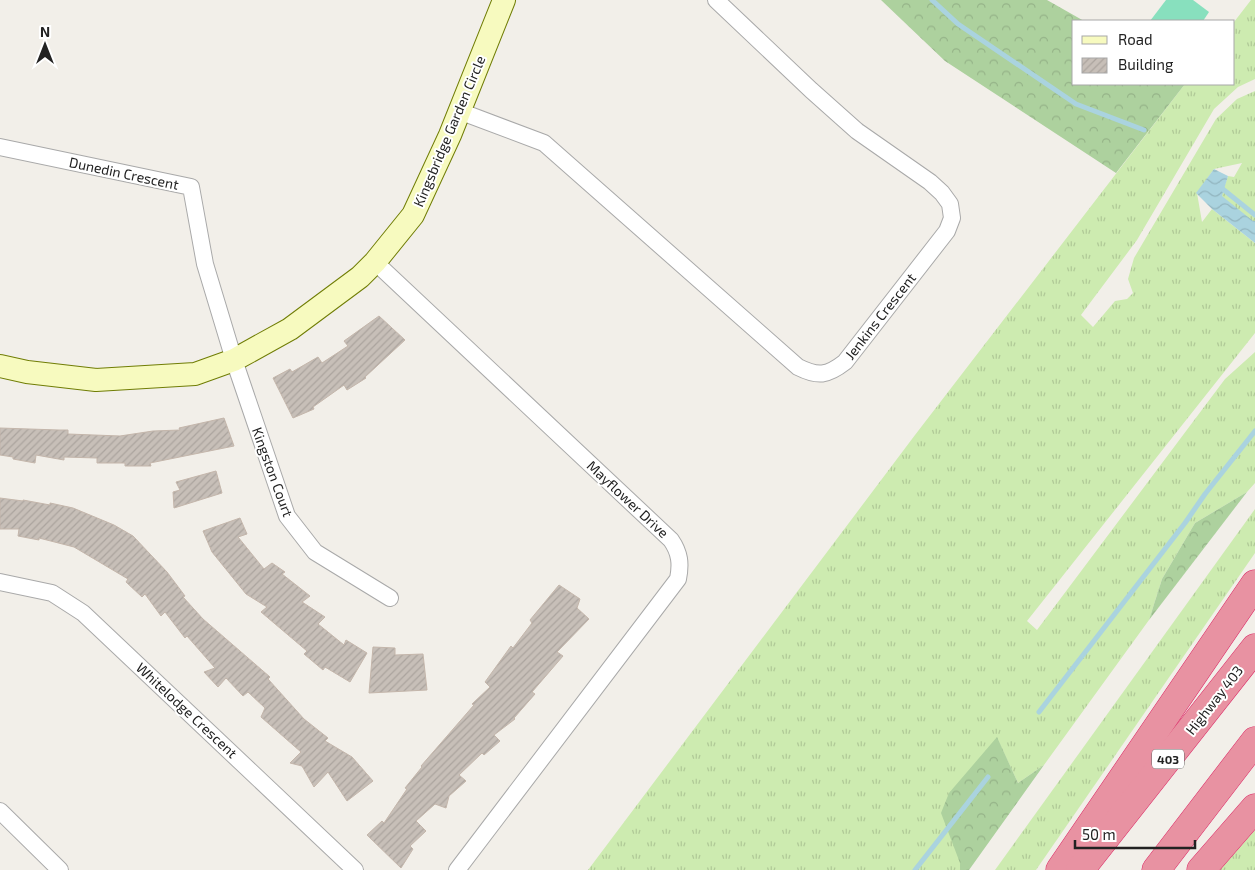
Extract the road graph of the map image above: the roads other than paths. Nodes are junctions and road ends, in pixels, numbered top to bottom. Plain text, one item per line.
1 (504, 0) edge
2 (716, 0) edge
3 (460, 111) junction
4 (0, 147) edge
5 (375, 262) junction
6 (234, 360) junction
7 (0, 366) edge
8 (0, 582) edge
9 (1255, 584) edge
10 (390, 598) dead end
11 (1255, 648) edge
12 (1255, 741) edge
13 (1255, 808) edge
14 (0, 811) edge
15 (60, 870) edge
16 (355, 870) edge
17 (457, 870) edge
18 (1060, 870) edge
19 (1080, 870) edge
20 (1156, 870) edge
21 (1201, 870) edge

1 - 3 street, Kingsbridge Garden Circle
2 - 3 street, Jenkins Crescent
3 - 5 street, Kingsbridge Garden Circle
4 - 6 street, Dunedin Crescent
5 - 6 street, Kingsbridge Garden Circle
5 - 17 street, Mayflower Drive
6 - 7 street, Kingsbridge Garden Circle
6 - 10 street, Kingston Court
8 - 16 street, Whitelodge Crescent
9 - 18 highway
11 - 19 highway, Highway 403 / 403
12 - 20 highway
13 - 21 highway
14 - 15 street

